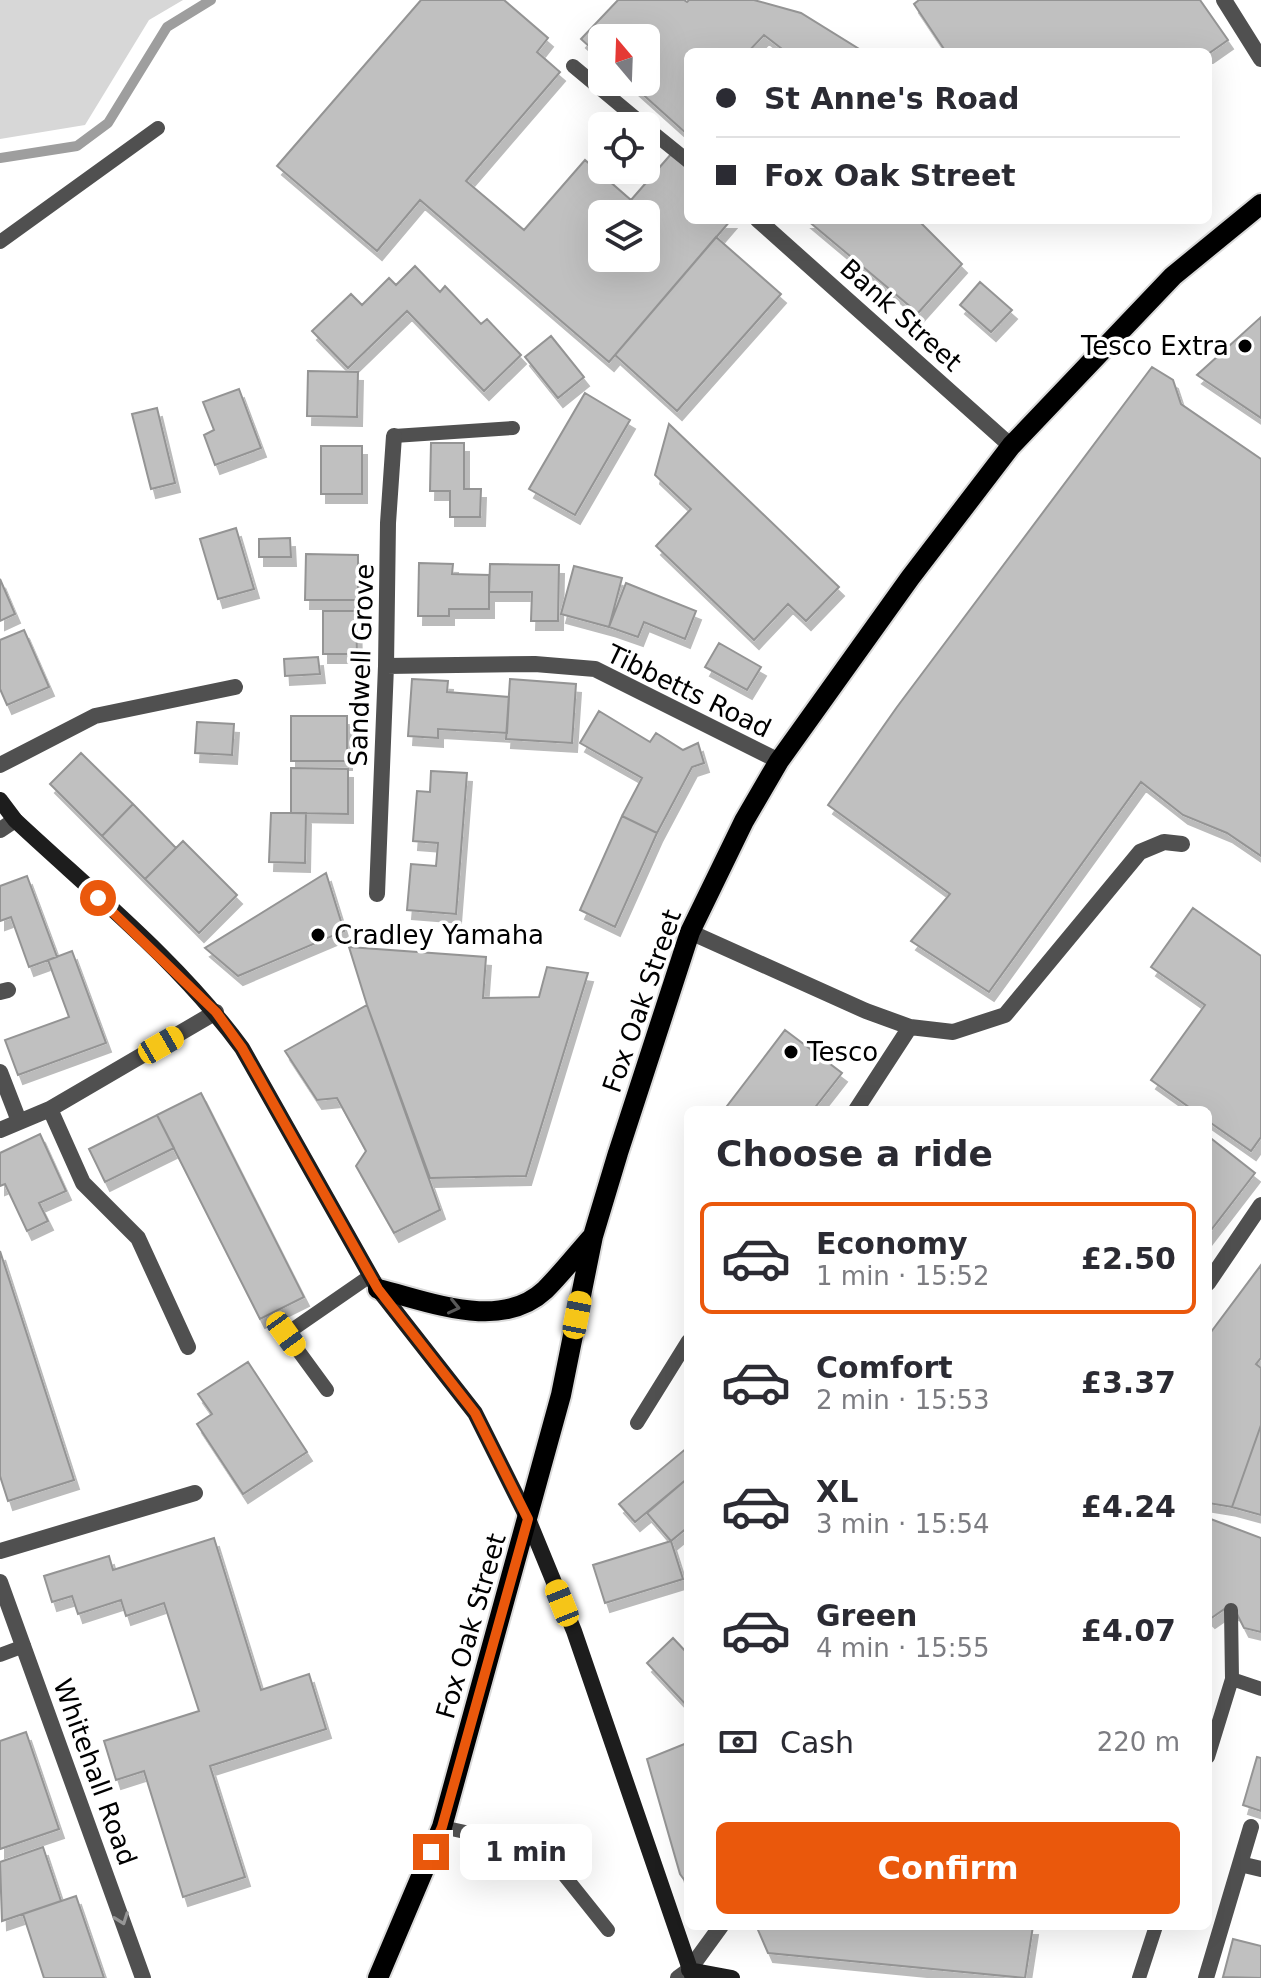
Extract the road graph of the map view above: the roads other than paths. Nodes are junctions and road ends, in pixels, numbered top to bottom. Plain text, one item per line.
1 (1224, 0) edge
2 (1261, 59) edge
3 (573, 66) dead end
4 (629, 112) edge
5 (158, 128) dead end
6 (660, 138) edge
7 (684, 158) edge
8 (1261, 204) edge
9 (762, 224) edge
10 (0, 242) edge
11 (513, 428) dead end
12 (394, 436) joint
13 (1011, 446) junction
14 (386, 666) junction
15 (235, 687) dead end
16 (779, 761) junction
17 (0, 765) edge
18 (0, 800) edge
19 (15, 820) junction
20 (0, 830) edge
21 (1182, 844) dead end
22 (377, 894) dead end
23 (690, 932) junction
24 (216, 1012) junction
25 (910, 1027) junction
26 (0, 1072) edge
27 (859, 1106) edge
28 (50, 1109) junction
29 (19, 1121) junction
30 (0, 1130) edge
31 (1261, 1205) edge
32 (593, 1236) junction
33 (1212, 1277) edge
34 (374, 1283) junction
35 (188, 1347) dead end
36 (684, 1347) edge
37 (327, 1390) dead end
38 (637, 1423) dead end
39 (195, 1493) dead end
40 (528, 1519) junction
41 (0, 1551) edge
42 (0, 1582) edge
43 (1231, 1610) dead end
44 (24, 1646) junction
45 (0, 1655) edge
46 (1232, 1679) junction
47 (1261, 1689) edge
48 (1212, 1744) edge
49 (442, 1827) junction
50 (1251, 1827) dead end
51 (1240, 1864) junction
52 (1261, 1869) edge
53 (608, 1930) dead end
54 (718, 1930) edge
55 (1155, 1930) edge
56 (687, 1975) edge
57 (143, 1978) edge
58 (378, 1978) edge
59 (732, 1978) edge
60 (1139, 1978) edge
61 (1206, 1978) edge

1 - 2 street
3 - 4 lane
5 - 10 lane
6 - 7 lane
8 - 13 main road, Fox Oak Street
9 - 13 street, Bank Street
11 - 12 lane
12 - 14 street, Sandwell Grove
13 - 16 main road, Fox Oak Street
14 - 16 street, Tibbetts Road
14 - 22 street, Sandwell Grove
15 - 17 street
16 - 23 main road, Fox Oak Street
18 - 19 street
19 - 20 street
19 - 24 street
21 - 25 street
23 - 25 street
23 - 32 main road, Fox Oak Street
24 - 28 street
24 - 34 street
25 - 27 street
26 - 29 street
28 - 29 street
28 - 35 street
29 - 30 street
31 - 33 street
34 -> 32 main road
32 - 40 main road, Fox Oak Street
34 - 37 lane
34 - 40 street
36 - 38 lane
39 - 41 street
40 - 49 main road, Fox Oak Street
40 - 56 street
42 - 44 street, Whitehall Road
43 - 46 lane
44 - 45 lane
44 -> 57 street, Whitehall Road
46 - 47 lane
46 - 48 lane
49 - 53 lane
49 - 58 main road, Fox Oak Street
50 - 51 street
51 - 52 street
51 - 61 street
54 - 56 street
55 - 60 lane
56 - 59 street

